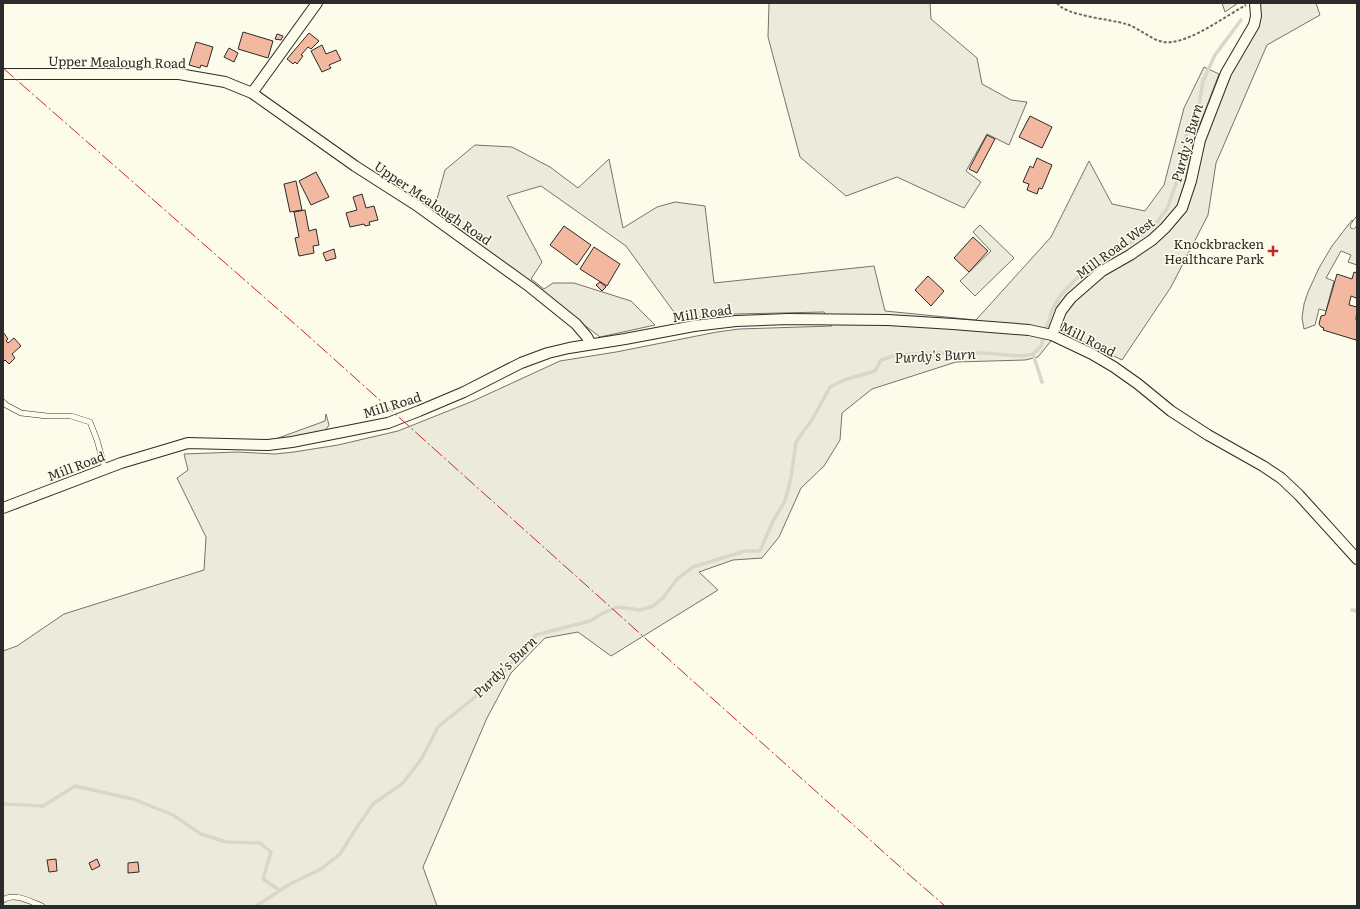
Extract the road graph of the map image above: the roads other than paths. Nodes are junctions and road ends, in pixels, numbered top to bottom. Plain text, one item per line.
1 (317, 3) edge
2 (1255, 3) edge
3 (3, 74) edge
4 (252, 93) junction
5 (1357, 220) edge
6 (1353, 226) dead end
7 (1052, 335) junction
8 (592, 344) junction
9 (3, 402) edge
10 (105, 469) junction
11 (3, 508) edge
12 (1357, 559) edge
13 (3, 900) edge
14 (42, 906) edge

1 - 4 street
2 - 7 street, Mill Road West
3 - 4 street, Upper Mealough Road
4 - 8 street, Upper Mealough Road
5 - 6 lane
7 - 8 street, Mill Road
7 - 12 street, Mill Road
8 - 10 street, Mill Road
9 - 10 lane
10 - 11 street, Mill Road
13 - 14 lane

